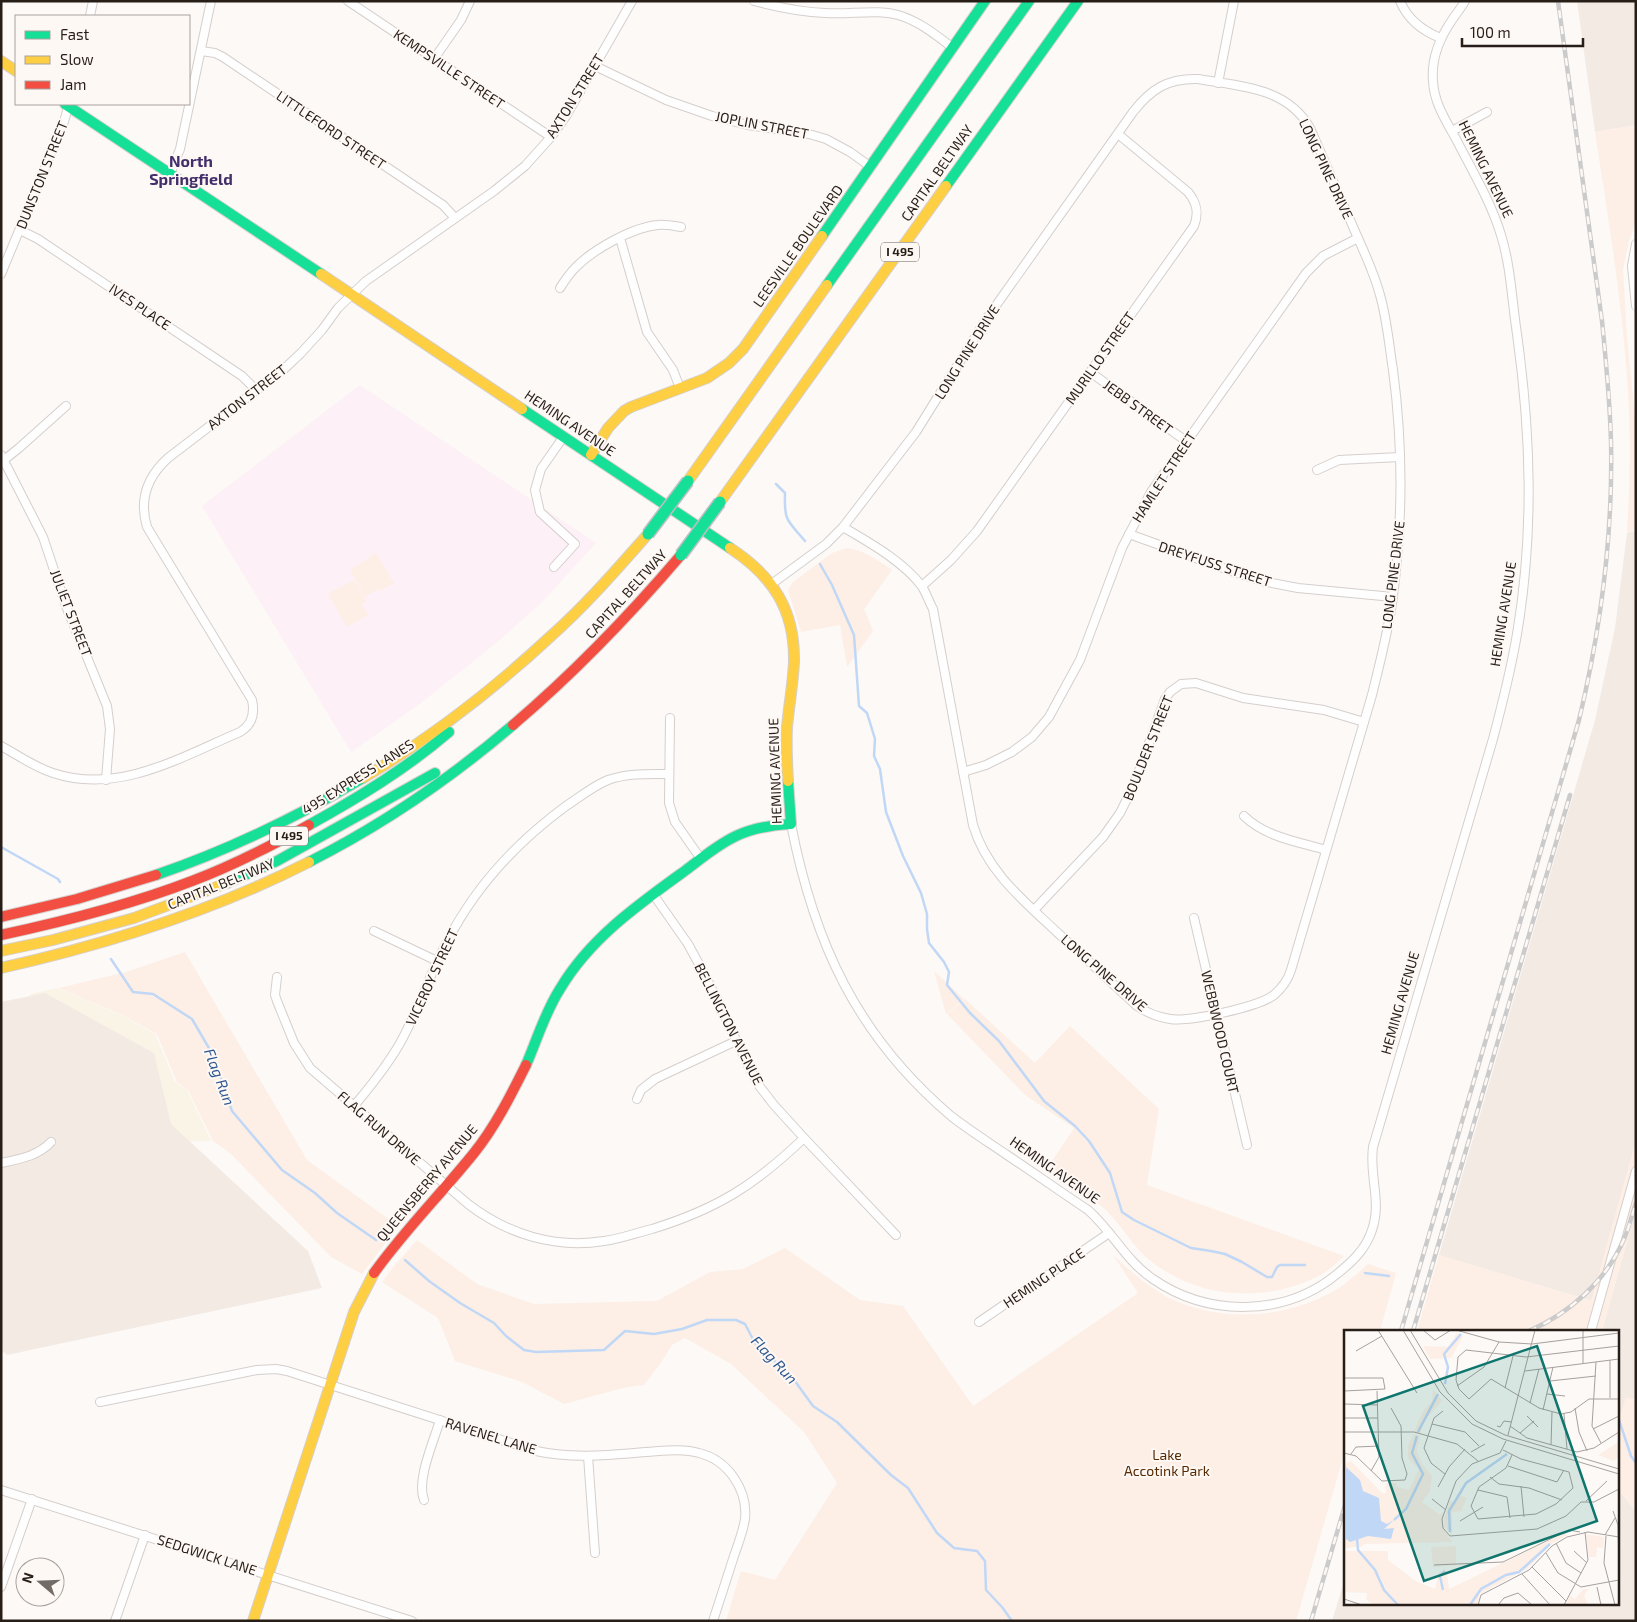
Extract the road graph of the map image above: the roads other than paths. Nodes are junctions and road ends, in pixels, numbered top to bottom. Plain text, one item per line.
1 (93, 1) edge
2 (212, 1) edge
3 (348, 1) edge
4 (470, 1) edge
5 (632, 1) edge
6 (754, 1) edge
7 (985, 1) edge
8 (1029, 1) edge
9 (1078, 1) edge
10 (1234, 1) edge
11 (1400, 1) edge
12 (1465, 1) edge
13 (90, 15) edge
14 (1440, 38) junction
15 (953, 48) junction
16 (201, 51) junction
17 (434, 59) junction
18 (1, 61) edge
19 (595, 66) junction
20 (15, 70) edge
21 (1218, 83) junction
22 (190, 102) edge
23 (67, 105) edge
24 (189, 105) edge
25 (1487, 112) dead end
26 (1452, 132) junction
27 (1118, 134) junction
28 (550, 137) junction
29 (871, 167) junction
30 (170, 174) junction
31 (455, 218) junction
32 (681, 227) dead end
33 (20, 230) junction
34 (620, 238) junction
35 (1358, 238) junction
36 (1636, 244) edge
37 (1, 274) edge
38 (1635, 285) edge
39 (560, 288) dead end
40 (352, 295) junction
41 (1636, 306) edge
42 (1090, 372) junction
43 (680, 388) junction
44 (256, 390) junction
45 (66, 406) dead end
46 (564, 436) junction
47 (1186, 441) junction
48 (591, 455) junction
49 (3, 457) edge
50 (1400, 457) junction
51 (1317, 470) dead end
52 (843, 527) junction
53 (1128, 534) junction
54 (554, 567) dead end
55 (772, 583) junction
56 (922, 586) junction
57 (1393, 597) junction
58 (532, 654) junction
59 (525, 714) junction
60 (670, 718) dead end
61 (1364, 722) junction
62 (1, 746) edge
63 (963, 772) junction
64 (668, 774) junction
65 (106, 780) junction
66 (1244, 816) dead end
67 (791, 824) junction
68 (1326, 850) junction
69 (701, 859) junction
70 (653, 894) junction
71 (1034, 910) junction
72 (1, 917) edge
73 (1194, 918) dead end
74 (374, 931) dead end
75 (1, 935) edge
76 (1, 951) edge
77 (437, 961) junction
78 (1, 968) edge
79 (277, 977) dead end
80 (1216, 1013) junction
81 (736, 1041) junction
82 (636, 1099) dead end
83 (354, 1106) junction
84 (804, 1138) junction
85 (51, 1142) dead end
86 (1247, 1145) dead end
87 (1, 1163) edge
88 (1636, 1171) edge
89 (446, 1186) junction
90 (1109, 1233) junction
91 (896, 1235) dead end
92 (979, 1322) dead end
93 (1591, 1330) edge
94 (330, 1384) junction
95 (100, 1402) dead end
96 (440, 1420) junction
97 (588, 1456) junction
98 (1, 1490) edge
99 (32, 1500) junction
100 (424, 1500) dead end
101 (145, 1535) junction
102 (595, 1553) dead end
103 (268, 1575) junction
104 (1, 1587) edge
105 (385, 1612) junction
106 (115, 1621) edge
107 (253, 1621) edge
108 (382, 1621) edge
109 (412, 1621) edge
110 (713, 1621) edge

1 - 13 street
2 - 16 street
3 - 17 street, KEMPSVILLE STREET
4 - 17 street
5 - 19 street, AXTON STREET
6 - 15 street
7 - 15 main road, LEESVILLE BOULEVARD
8 - 58 main road, CAPITAL BELTWAY / I 495, bridge
9 - 59 main road, CAPITAL BELTWAY / I 495, bridge
10 - 21 street
11 - 14 street
12 - 14 street, HEMING AVENUE
14 - 26 street, HEMING AVENUE
15 - 29 main road, LEESVILLE BOULEVARD
16 - 22 street
16 - 31 street, LITTLEFORD STREET
17 - 28 street, KEMPSVILLE STREET
18 - 20 main road
19 - 28 street, AXTON STREET
19 - 29 street, JOPLIN STREET
21 - 27 street, LONG PINE DRIVE
21 - 35 street, LONG PINE DRIVE
23 - 30 main road, HEMING AVENUE
23 - 33 street, DUNSTON STREET
24 - 30 street
25 - 26 street
26 - 90 street, HEMING AVENUE
27 - 42 street, MURILLO STREET
27 - 52 street, LONG PINE DRIVE
28 - 31 street, AXTON STREET
29 - 43 main road, LEESVILLE BOULEVARD
30 - 40 main road, HEMING AVENUE
31 - 40 street, AXTON STREET
32 - 34 street
33 - 37 street, DUNSTON STREET
33 - 44 street, IVES PLACE
34 - 39 street
34 - 43 street
35 - 47 street, HAMLET STREET
35 - 50 street, LONG PINE DRIVE
36 - 38 street
38 - 41 street
40 - 44 street, AXTON STREET
40 - 46 main road, HEMING AVENUE
42 - 47 street, JEBB STREET
42 - 56 street, MURILLO STREET
43 - 48 main road, LEESVILLE BOULEVARD
44 - 65 street, AXTON STREET
45 - 49 street
46 - 48 main road, HEMING AVENUE
46 - 54 street
47 - 53 street, HAMLET STREET
48 - 55 main road, HEMING AVENUE
49 - 65 street, JULIET STREET
50 - 51 street
50 - 57 street, LONG PINE DRIVE
52 - 55 street, LONG PINE DRIVE
52 - 56 street, LONG PINE DRIVE
53 - 57 street, DREYFUSS STREET
53 - 63 street, HAMLET STREET
55 - 67 main road, HEMING AVENUE
56 - 63 street, LONG PINE DRIVE
57 - 61 street, LONG PINE DRIVE
58 - 72 main road, CAPITAL BELTWAY / I 495
58 - 75 main road, 495 EXPRESS LANES / I 495
59 - 76 main road, I 495
59 - 78 main road, CAPITAL BELTWAY / I 495
60 - 64 street
61 - 68 street, LONG PINE DRIVE
61 - 71 street, BOULDER STREET
62 - 65 street
63 - 71 street, LONG PINE DRIVE
64 - 69 street
64 - 77 street, VICEROY STREET
66 - 68 street
67 - 69 main road, QUEENSBERRY AVENUE
67 - 90 street, HEMING AVENUE
68 - 80 street, LONG PINE DRIVE
69 - 70 main road, QUEENSBERRY AVENUE
70 - 81 street, BELLINGTON AVENUE
70 - 89 main road, QUEENSBERRY AVENUE
71 - 80 street, LONG PINE DRIVE
73 - 80 street, WEBBWOOD COURT
74 - 77 street
77 - 83 street, VICEROY STREET
79 - 83 street, FLAG RUN DRIVE
80 - 86 street, WEBBWOOD COURT
81 - 82 street
81 - 84 street, BELLINGTON AVENUE
83 - 89 street, FLAG RUN DRIVE
84 - 89 street, FLAG RUN DRIVE
84 - 91 street, BELLINGTON AVENUE
85 - 87 street
88 - 93 street
89 - 94 main road, QUEENSBERRY AVENUE
90 - 92 street, HEMING PLACE
94 - 95 street, RAVENEL LANE
94 - 96 street, RAVENEL LANE
94 - 103 main road, QUEENSBERRY AVENUE
96 - 97 street, RAVENEL LANE
96 - 100 street
97 - 102 street
97 - 110 street, RAVENEL LANE
98 - 99 street, SEDGWICK LANE
99 - 101 street, SEDGWICK LANE
99 - 104 street
101 - 103 street, SEDGWICK LANE
101 - 106 street
103 - 105 street, SEDGWICK LANE
103 - 107 main road, QUEENSBERRY AVENUE
105 - 108 street
105 - 109 street, SEDGWICK LANE

